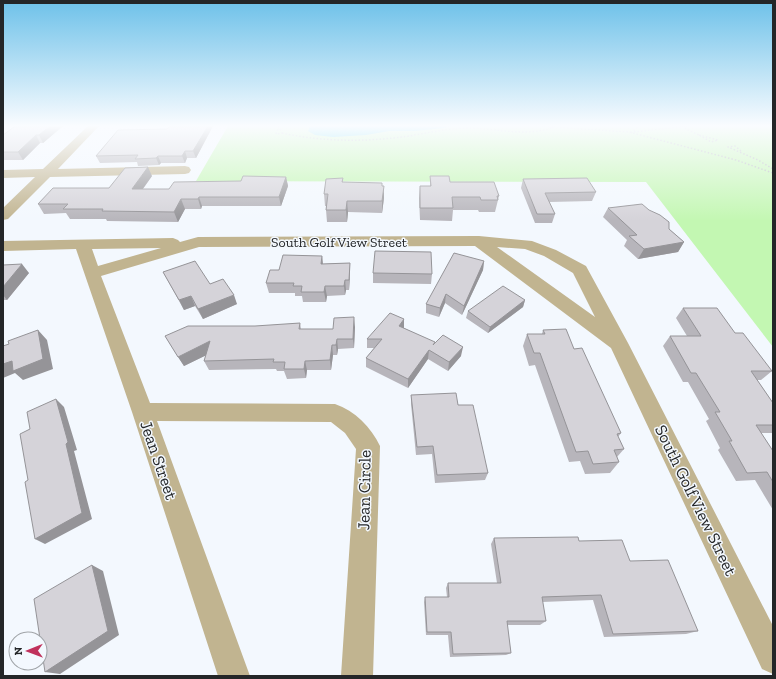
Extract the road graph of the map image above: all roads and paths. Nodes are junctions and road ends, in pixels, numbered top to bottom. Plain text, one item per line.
1 (62, 158) edge
2 (727, 158) edge
3 (751, 158) edge
4 (773, 169) edge
5 (185, 170) dead end
6 (47, 173) junction
7 (3, 174) edge
8 (773, 174) edge
9 (3, 216) edge
10 (479, 241) junction
11 (198, 242) junction
12 (82, 244) junction
13 (3, 246) edge
14 (92, 273) junction
15 (618, 343) junction
16 (143, 412) junction
17 (773, 658) edge
18 (234, 676) edge
19 (357, 676) edge

1 - 6 street
2 - 8 path
3 - 4 path
5 - 6 street
6 - 7 street
6 - 9 street
10 - 11 street, South Golf View Street
10 - 15 street, South Golf View Street
10 - 15 street, South Golf View Street
11 - 12 street, South Golf View Street
11 - 14 street, South Golf View Street
12 - 13 street, South Golf View Street
12 - 14 street, Jean Street
14 - 16 street, Jean Street
15 - 17 street, South Golf View Street
16 - 18 street, Jean Street
16 - 19 street, Jean Circle

